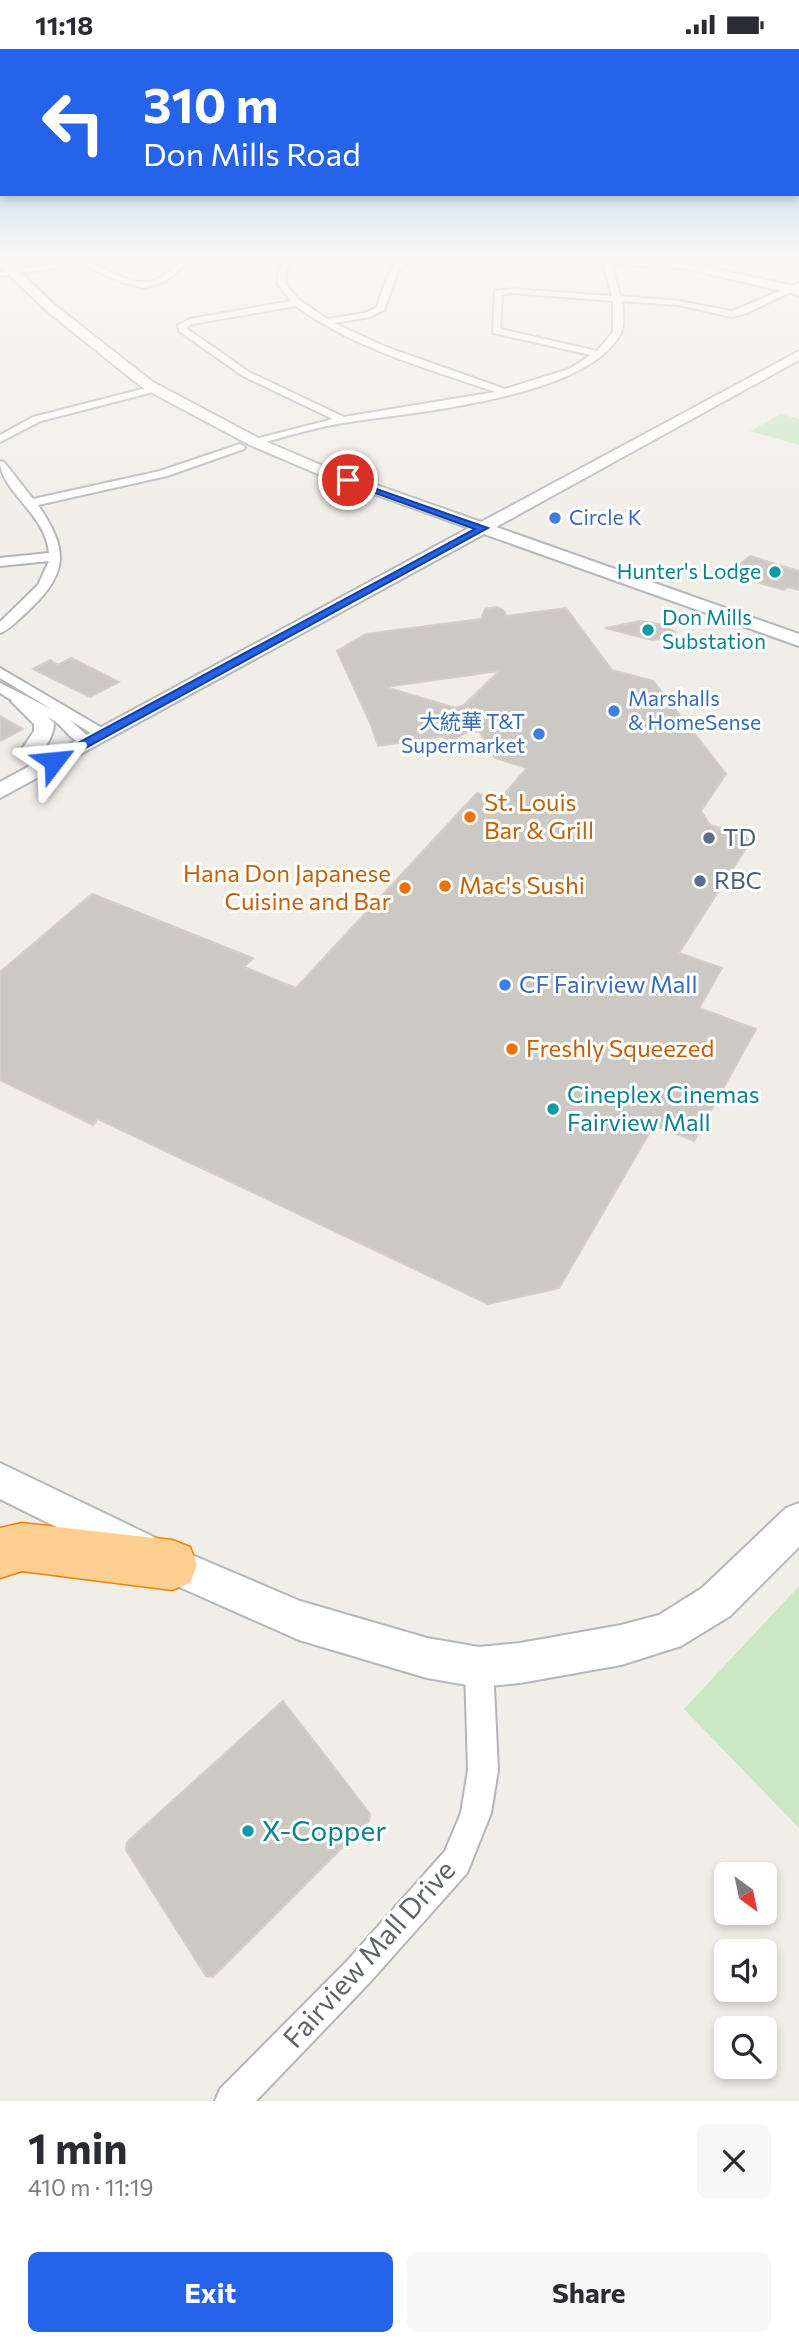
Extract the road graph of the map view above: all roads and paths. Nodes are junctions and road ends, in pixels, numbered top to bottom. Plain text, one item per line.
1 (104, 354) edge
2 (217, 354) edge
3 (401, 354) edge
4 (597, 354) edge
5 (778, 354) edge
6 (799, 355) edge
7 (147, 391) junction
8 (507, 393) junction
9 (343, 420) junction
10 (0, 439) edge
11 (247, 445) junction
12 (0, 464) edge
13 (30, 503) junction
14 (465, 528) junction
15 (55, 556) junction
16 (0, 562) edge
17 (368, 569) dead end
18 (263, 626) dead end
19 (0, 629) edge
20 (799, 641) edge
21 (799, 659) edge
22 (0, 672) edge
23 (0, 687) edge
24 (21, 701) junction
25 (87, 732) junction
26 (31, 752) junction
27 (0, 770) edge
28 (0, 791) edge
29 (0, 1480) edge
30 (799, 1521) edge
31 (0, 1553) edge
32 (172, 1565) junction
33 (479, 1667) junction
34 (232, 2101) edge

1 - 7 main road
2 - 9 street
3 - 8 street
4 - 8 street
5 - 14 main road
6 - 14 main road
7 - 10 street
7 - 11 main road
8 - 9 street
9 - 11 street
11 - 13 street
11 - 14 main road
12 - 13 street
13 - 15 street
14 - 17 main road
14 - 20 main road
14 - 21 main road
14 - 25 main road
15 - 16 street
15 - 19 street
18 - 25 main road
22 - 25 street
23 - 24 street
24 - 25 street
24 - 26 main road
25 - 26 main road
25 - 28 main road
26 - 27 main road
29 - 32 main road
30 - 33 main road
31 - 32 highway
32 - 33 main road
33 - 34 street, Fairview Mall Drive

